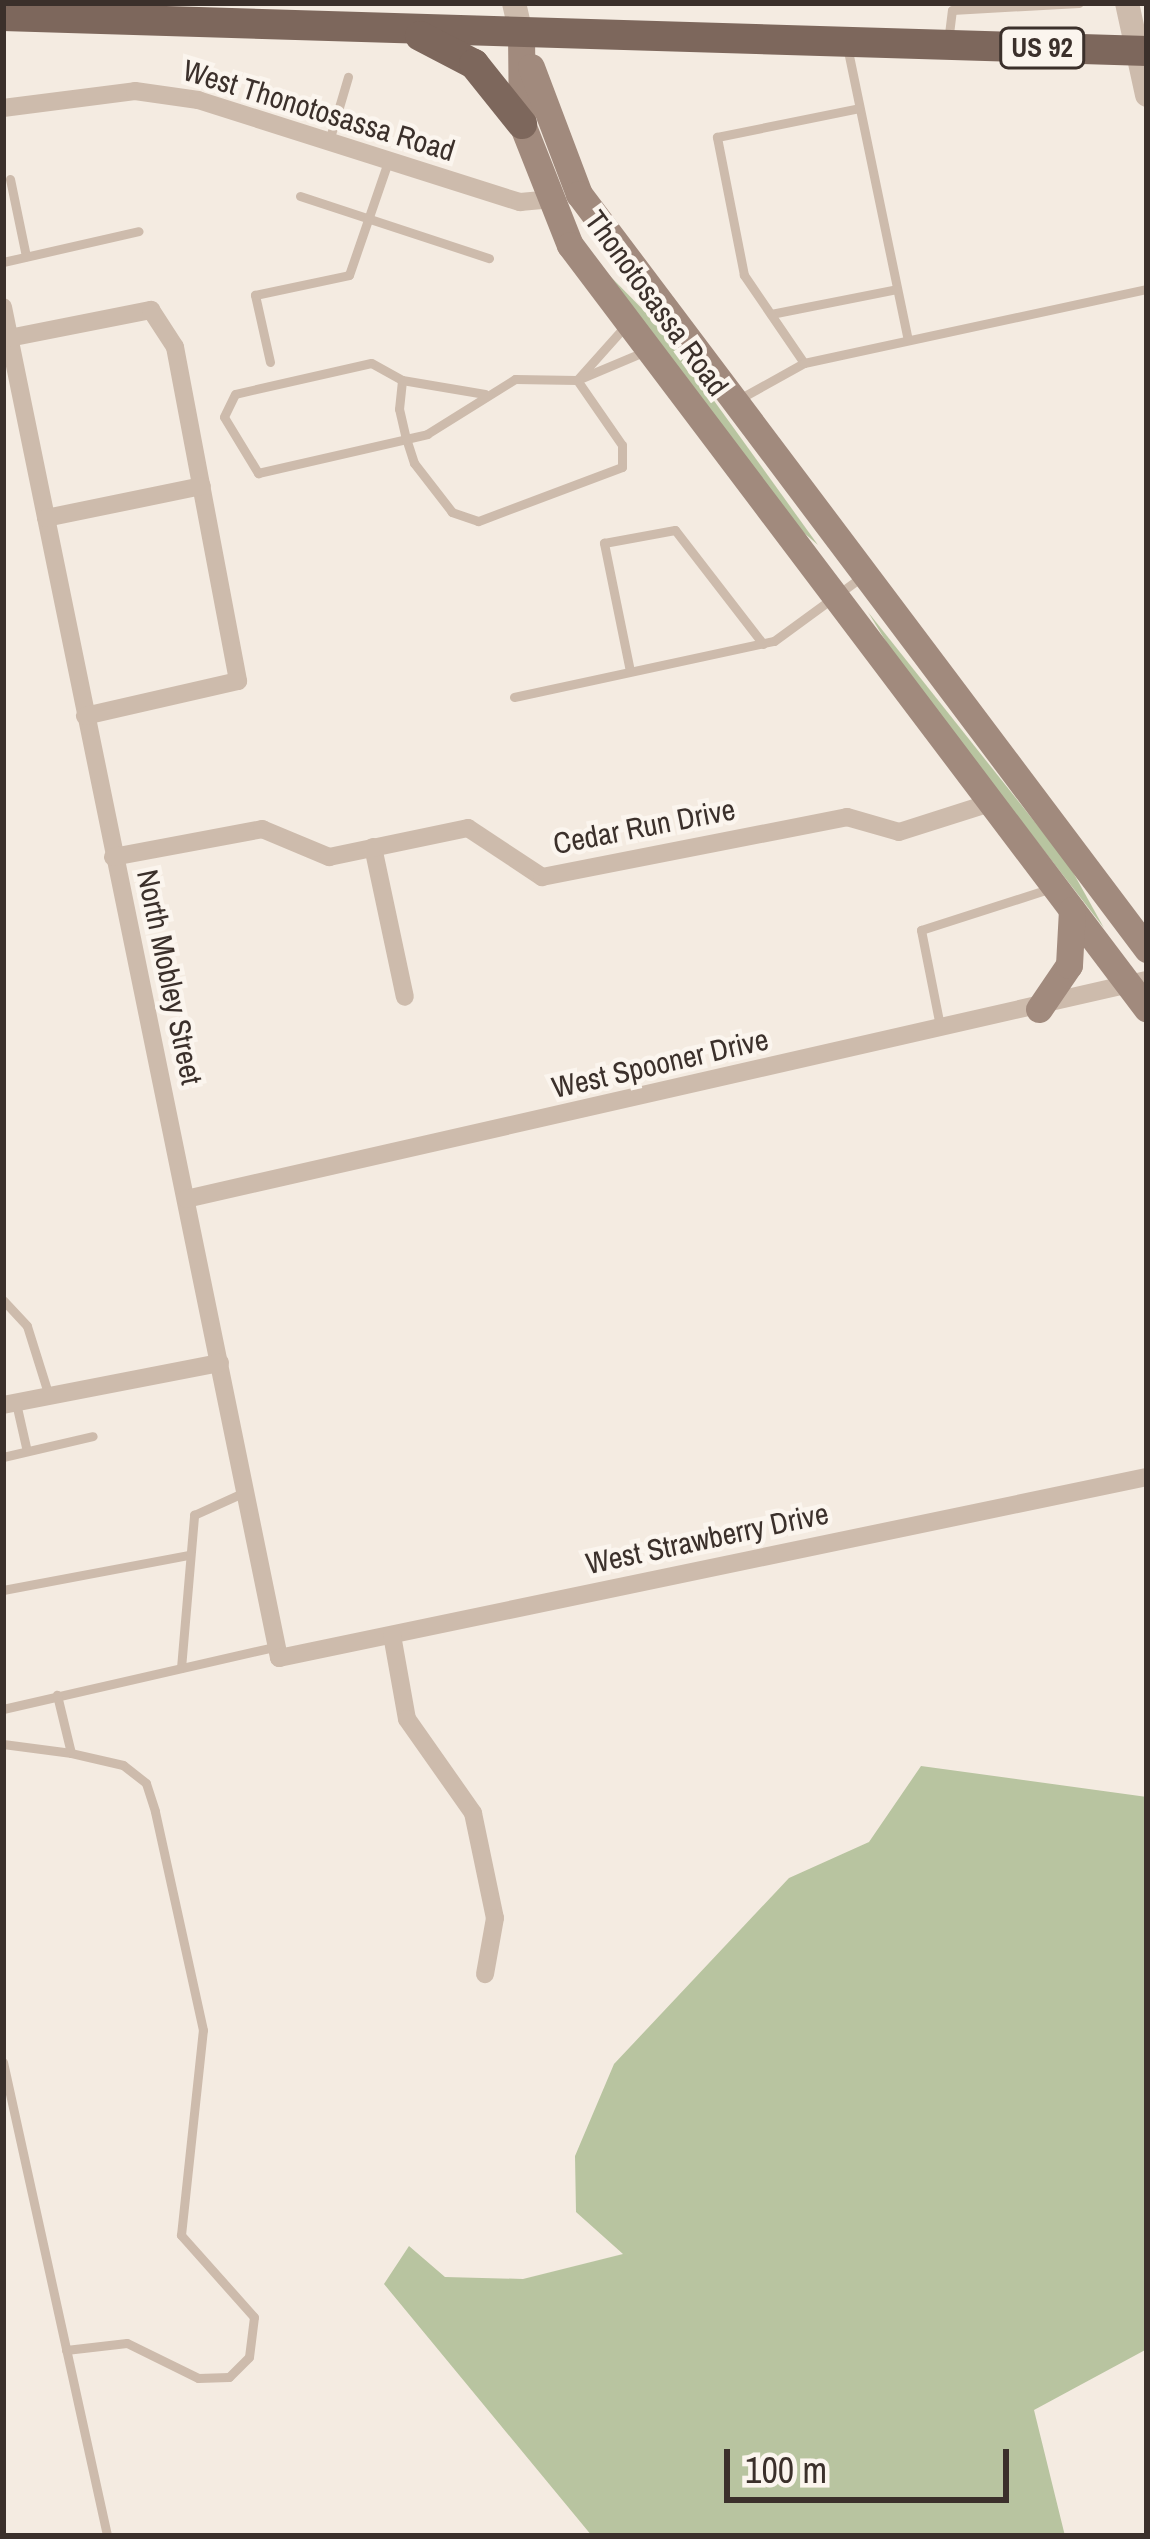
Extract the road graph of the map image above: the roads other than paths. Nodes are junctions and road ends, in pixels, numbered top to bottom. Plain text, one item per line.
1 (514, 3) edge
2 (1079, 3) edge
3 (1127, 3) edge
4 (951, 7) edge
5 (993, 8) edge
6 (156, 13) edge
7 (269, 15) edge
8 (3, 16) edge
9 (409, 31) junction
10 (521, 34) junction
11 (846, 42) junction
12 (947, 45) junction
13 (1142, 51) edge
14 (348, 77) dead end
15 (1147, 95) edge
16 (3, 108) edge
17 (859, 108) junction
18 (522, 124) junction
19 (329, 142) junction
20 (555, 150) junction
21 (388, 161) junction
22 (10, 178) dead end
23 (300, 196) dead end
24 (545, 200) junction
25 (370, 219) junction
26 (139, 231) dead end
27 (611, 238) junction
28 (26, 256) junction
29 (489, 258) dead end
30 (3, 262) edge
31 (897, 289) junction
32 (1147, 289) edge
33 (3, 307) edge
34 (771, 314) junction
35 (627, 324) junction
36 (9, 338) junction
37 (908, 340) junction
38 (646, 350) junction
39 (270, 362) dead end
40 (804, 362) junction
41 (402, 380) junction
42 (577, 380) junction
43 (485, 394) junction
44 (736, 401) junction
45 (24, 408) junction
46 (3, 411) edge
47 (406, 439) junction
48 (202, 486) junction
49 (46, 518) junction
50 (865, 574) junction
51 (833, 597) junction
52 (763, 644) junction
53 (630, 671) junction
54 (514, 697) dead end
55 (85, 716) junction
56 (990, 803) junction
57 (374, 847) junction
58 (113, 856) junction
59 (1054, 886) junction
60 (1072, 910) junction
61 (1147, 949) edge
62 (1141, 992) edge
63 (404, 997) dead end
64 (1040, 1009) junction
65 (941, 1031) junction
66 (186, 1199) junction
67 (3, 1300) edge
68 (220, 1363) junction
69 (49, 1396) junction
70 (9, 1404) edge
71 (93, 1436) dead end
72 (26, 1447) junction
73 (3, 1457) edge
74 (1147, 1477) edge
75 (245, 1492) junction
76 (188, 1556) junction
77 (3, 1590) edge
78 (392, 1635) junction
79 (278, 1652) junction
80 (181, 1668) junction
81 (57, 1696) junction
82 (3, 1709) edge
83 (3, 1744) edge
84 (71, 1753) junction
85 (485, 1974) dead end
86 (3, 2062) edge
87 (66, 2350) junction
88 (107, 2536) edge

1 - 10 street
2 - 5 lane
3 - 13 street
4 - 5 lane
4 - 12 lane
6 - 7 main road, US 92
6 - 8 main road, US 92
7 - 9 main road, US 92
9 - 10 main road, US 92
9 - 18 main road
10 - 11 main road, US 92
10 - 18 main road, Thonotosassa Road
10 - 20 main road, Thonotosassa Road
11 - 12 main road, US 92
11 - 17 lane
12 - 13 main road, US 92
13 - 15 street
14 - 19 lane
16 - 19 street, West Thonotosassa Road
17 - 31 lane
17 - 34 lane
18 - 24 main road, Thonotosassa Road
19 - 21 street, West Thonotosassa Road
20 - 24 main road
20 - 27 main road, Thonotosassa Road
21 - 24 street, West Thonotosassa Road
21 - 25 lane
22 - 28 lane
23 - 25 lane
24 - 27 main road
24 - 35 main road, Thonotosassa Road
25 - 29 lane
25 - 39 lane
26 - 28 lane
27 - 44 main road, Thonotosassa Road
28 - 30 lane
31 - 34 lane
31 - 37 lane
32 - 37 lane
33 - 36 street, North Mobley Street
34 - 40 lane
35 - 38 main road, Thonotosassa Road
35 - 42 lane
36 - 45 street, North Mobley Street
36 - 48 street
37 - 40 lane
38 - 42 lane
38 - 51 main road, Thonotosassa Road
40 - 44 lane
41 - 43 lane
41 - 47 lane
41 - 47 lane
42 - 43 lane
42 - 47 lane
43 - 47 lane
44 - 50 main road, Thonotosassa Road
45 - 46 street
45 - 49 street, North Mobley Street
48 - 49 street
48 - 55 street
49 - 55 street, North Mobley Street
50 - 51 lane
50 - 61 main road, Thonotosassa Road
51 - 52 lane
51 - 56 main road, Thonotosassa Road
52 - 53 lane
52 - 53 lane
53 - 54 lane
55 - 58 street, North Mobley Street
56 - 57 street, Cedar Run Drive
56 - 59 main road, Thonotosassa Road
57 - 58 street, Cedar Run Drive
57 - 63 street
58 - 66 street, North Mobley Street
59 - 60 main road, Thonotosassa Road
59 - 65 lane
60 - 62 main road, Thonotosassa Road
60 - 64 main road
62 - 64 street, West Spooner Drive
64 - 65 street, West Spooner Drive
65 - 66 street, West Spooner Drive
66 - 68 street, North Mobley Street
67 - 69 lane
68 - 69 street
68 - 75 street, North Mobley Street
69 - 70 street
70 - 72 lane
71 - 72 lane
72 - 73 lane
74 - 78 street, West Strawberry Drive
75 - 76 lane
75 - 79 street, North Mobley Street
76 - 77 lane
76 - 80 lane
78 - 79 street, West Strawberry Drive
78 - 85 street
79 - 80 lane
80 - 81 lane
81 - 82 lane
81 - 84 lane
83 - 84 lane
84 - 87 lane
86 - 87 lane
87 - 88 lane

